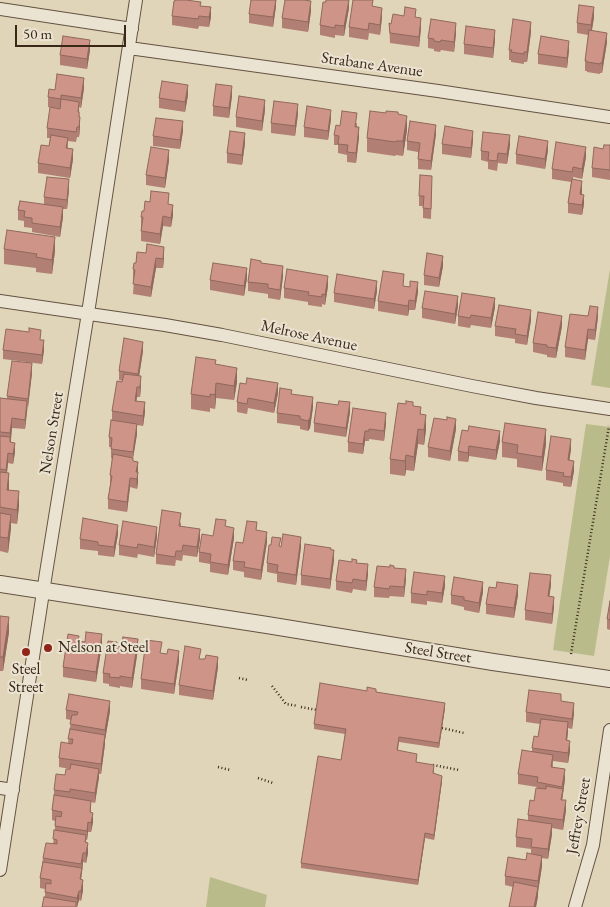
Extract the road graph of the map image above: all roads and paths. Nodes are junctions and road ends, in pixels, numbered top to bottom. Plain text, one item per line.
1 (136, 0) edge
2 (0, 9) edge
3 (132, 29) junction
4 (129, 48) junction
5 (610, 116) edge
6 (0, 301) edge
7 (88, 313) junction
8 (610, 409) edge
9 (609, 426) dead end
10 (0, 584) edge
11 (43, 591) junction
12 (571, 654) dead end
13 (239, 678) dead end
14 (610, 679) edge
15 (248, 680) dead end
16 (272, 686) dead end
17 (317, 710) edge
18 (442, 728) edge
19 (610, 730) edge
20 (464, 732) dead end
21 (425, 764) edge
22 (218, 767) dead end
23 (230, 770) dead end
24 (459, 770) dead end
25 (258, 778) dead end
26 (273, 782) dead end
27 (6, 789) edge
28 (0, 870) edge
29 (575, 907) edge

1 - 3 street, Nelson Street
2 - 3 street
3 - 4 street, Nelson Street
4 - 5 street, Strabane Avenue
4 - 7 street, Nelson Street
6 - 7 street, Melrose Avenue
7 - 8 street, Melrose Avenue
7 - 11 street, Nelson Street
9 - 12 path
10 - 11 street, Steel Street
11 - 14 street, Steel Street
11 - 27 street, Nelson Street
13 - 15 path
16 - 17 path
18 - 20 path
19 - 29 street, Jeffrey Street
21 - 24 path
22 - 23 path
25 - 26 path
27 - 28 street, Nelson Street

